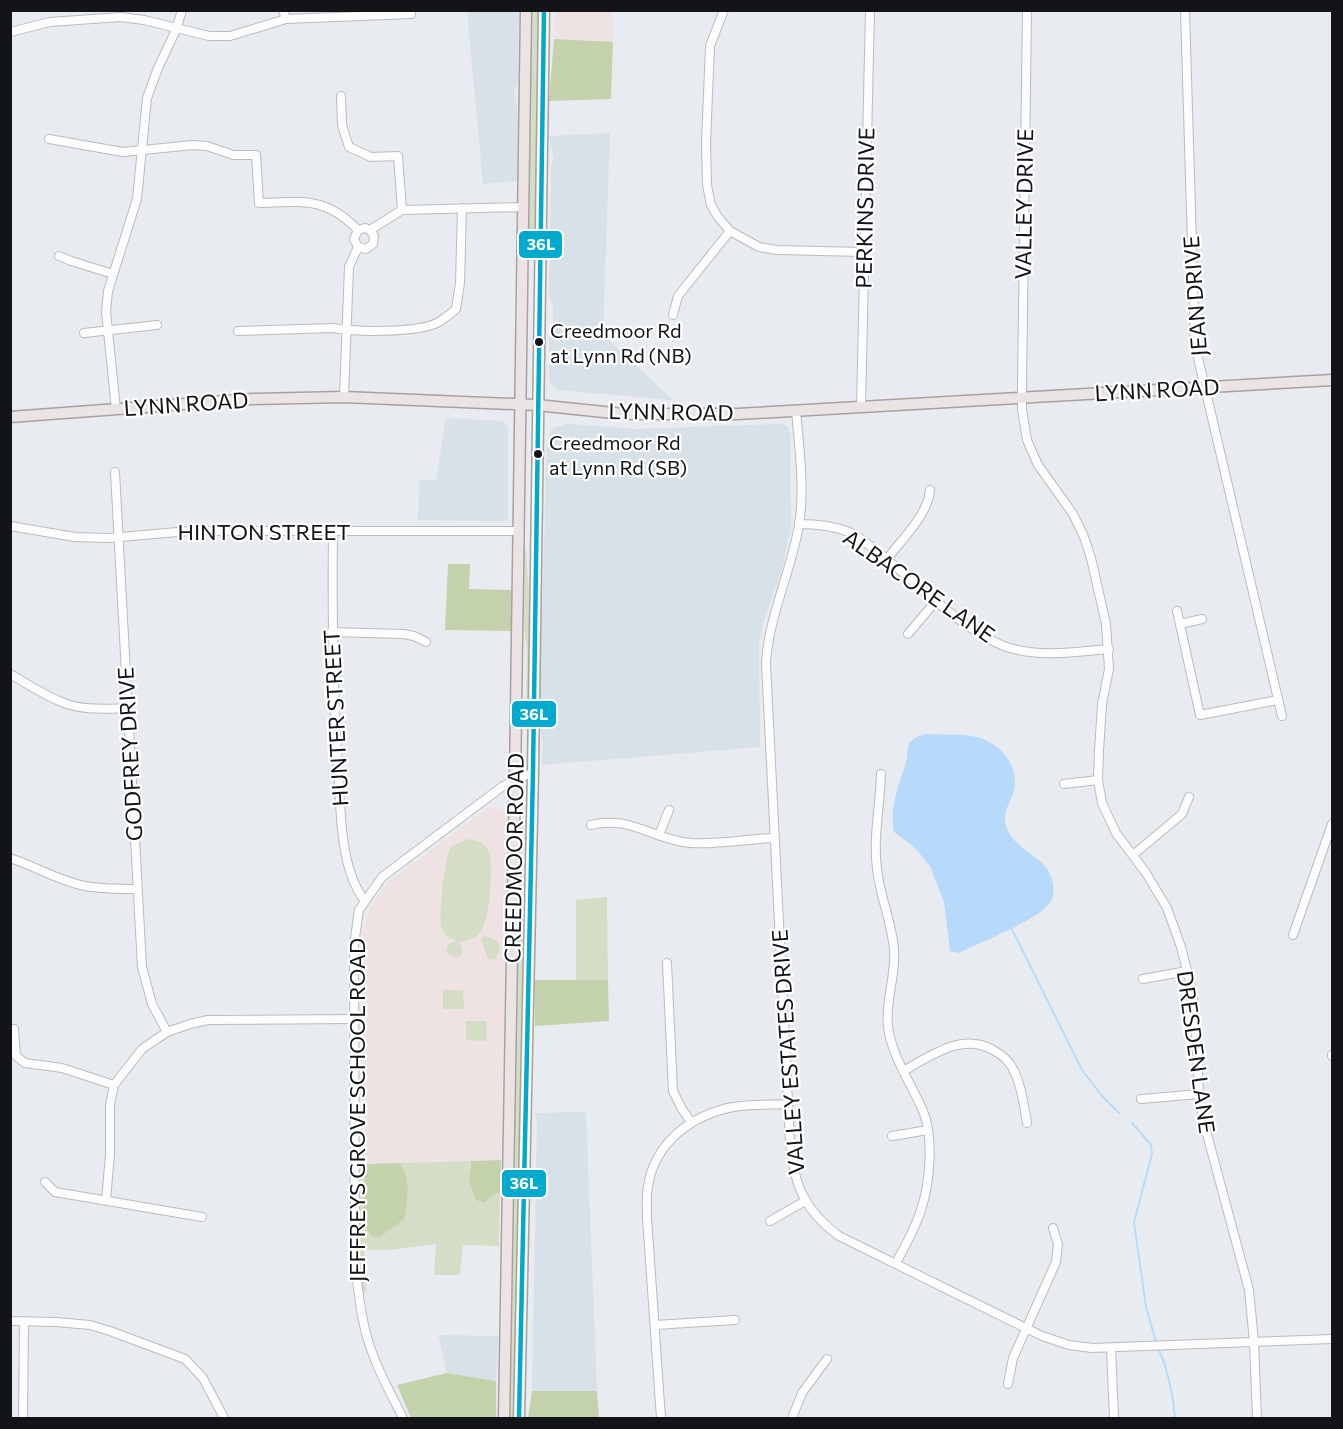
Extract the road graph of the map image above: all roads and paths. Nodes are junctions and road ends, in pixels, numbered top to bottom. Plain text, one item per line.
1 (182, 10) edge
2 (526, 10) edge
3 (544, 10) edge
4 (724, 10) edge
5 (870, 10) edge
6 (1027, 10) edge
7 (1185, 10) edge
8 (411, 14) dead end
9 (285, 15) edge
10 (176, 30) junction
11 (10, 32) edge
12 (341, 96) dead end
13 (49, 139) dead end
14 (141, 151) junction
15 (524, 207) junction
16 (462, 208) junction
17 (402, 210) junction
18 (358, 230) junction
19 (370, 230) junction
20 (730, 231) junction
21 (358, 247) junction
22 (864, 252) junction
23 (59, 256) dead end
24 (113, 274) junction
25 (673, 315) dead end
26 (157, 325) dead end
27 (107, 330) junction
28 (347, 330) junction
29 (238, 331) dead end
30 (84, 333) dead end
31 (1332, 380) edge
32 (1204, 387) junction
33 (344, 397) junction
34 (1022, 398) junction
35 (521, 404) junction
36 (537, 405) junction
37 (861, 406) junction
38 (116, 409) junction
39 (796, 410) junction
40 (10, 417) edge
41 (115, 472) dead end
42 (930, 490) dead end
43 (799, 524) junction
44 (10, 526) edge
45 (333, 531) junction
46 (519, 531) junction
47 (120, 537) junction
48 (887, 559) junction
49 (936, 601) junction
50 (1177, 610) dead end
51 (1202, 619) dead end
52 (1180, 624) junction
53 (332, 632) junction
54 (908, 634) dead end
55 (426, 642) dead end
56 (1109, 649) junction
57 (10, 674) edge
58 (1278, 700) junction
59 (128, 708) junction
60 (1282, 716) dead end
61 (532, 772) junction
62 (881, 774) dead end
63 (515, 780) junction
64 (1098, 780) junction
65 (1064, 784) dead end
66 (1189, 797) dead end
67 (669, 810) dead end
68 (1332, 824) edge
69 (591, 825) dead end
70 (659, 835) junction
71 (774, 838) junction
72 (1133, 855) junction
73 (10, 858) edge
74 (137, 889) junction
75 (365, 901) junction
76 (1293, 935) dead end
77 (667, 963) dead end
78 (1187, 971) junction
79 (1143, 979) dead end
80 (354, 1019) junction
81 (14, 1029) dead end
82 (167, 1032) junction
83 (903, 1071) junction
84 (114, 1085) junction
85 (1199, 1094) junction
86 (1141, 1099) dead end
87 (788, 1104) junction
88 (691, 1122) junction
89 (1027, 1123) dead end
90 (928, 1130) junction
91 (892, 1136) dead end
92 (45, 1182) dead end
93 (106, 1200) junction
94 (805, 1201) junction
95 (202, 1217) dead end
96 (770, 1221) dead end
97 (1053, 1228) dead end
98 (896, 1263) junction
99 (735, 1320) dead end
100 (10, 1322) edge
101 (24, 1322) junction
102 (655, 1325) junction
103 (1027, 1328) junction
104 (1332, 1339) edge
105 (1254, 1342) junction
106 (1111, 1348) junction
107 (827, 1359) dead end
108 (1008, 1384) dead end
109 (23, 1419) edge
110 (224, 1419) edge
111 (403, 1419) edge
112 (504, 1419) edge
113 (519, 1419) edge
114 (661, 1419) edge
115 (792, 1419) edge
116 (1114, 1419) edge
117 (1257, 1419) edge

1 - 10 street
2 - 15 main road, CREEDMOOR ROAD
3 - 36 main road, CREEDMOOR ROAD
4 - 20 street
5 - 22 street, PERKINS DRIVE
6 - 34 street, VALLEY DRIVE
7 - 32 street, JEAN DRIVE
8 - 9 street
9 - 10 street
10 - 11 street
10 - 14 street
12 - 17 street
13 - 14 street
14 - 18 street
14 - 24 street
15 - 16 street
15 - 35 main road, CREEDMOOR ROAD
16 - 17 street
16 - 28 street
17 - 19 street
18 - 19 street
18 - 21 street
19 - 21 street
20 - 22 street
20 - 25 street
21 - 28 street
22 - 37 street, PERKINS DRIVE
23 - 24 street
24 - 27 street
26 - 27 street
27 - 30 street
27 - 38 street
28 - 29 street
28 - 33 street
31 - 32 main road, LYNN ROAD
32 - 34 main road, LYNN ROAD
32 - 58 street, JEAN DRIVE
33 - 35 main road, LYNN ROAD
33 - 38 main road, LYNN ROAD
34 - 37 main road, LYNN ROAD
34 - 56 street, DRESDEN LANE
35 - 36 main road, LYNN ROAD
35 - 46 main road, CREEDMOOR ROAD
36 - 39 main road, LYNN ROAD
36 - 61 main road, CREEDMOOR ROAD
37 - 39 main road, LYNN ROAD
38 - 40 main road, LYNN ROAD
39 - 43 street, VALLEY ESTATES DRIVE
41 - 47 street, GODFREY DRIVE
42 - 48 street
43 - 48 street, ALBACORE LANE
43 - 71 street, VALLEY ESTATES DRIVE
44 - 47 street, HINTON STREET
45 - 46 street, HINTON STREET
45 - 47 street, HINTON STREET
45 - 53 street, HUNTER STREET
46 - 63 main road, CREEDMOOR ROAD
47 - 59 street, GODFREY DRIVE
48 - 49 street, ALBACORE LANE
49 - 54 street
49 - 56 street, ALBACORE LANE
50 - 52 street
51 - 52 street
52 - 58 street
53 - 55 street
53 - 75 street, HUNTER STREET
56 - 64 street, DRESDEN LANE
57 - 59 street
58 - 60 street, JEAN DRIVE
59 - 74 street, GODFREY DRIVE
61 - 63 street, JEFFREYS GROVE SCHOOL ROAD
61 - 113 main road, CREEDMOOR ROAD
62 - 83 street
63 - 75 street, JEFFREYS GROVE SCHOOL ROAD
63 - 112 main road, CREEDMOOR ROAD
64 - 65 street
64 - 72 street, DRESDEN LANE
66 - 72 street
67 - 70 street
68 - 76 street
69 - 70 street
70 - 71 street
71 - 87 street, VALLEY ESTATES DRIVE
72 - 78 street, DRESDEN LANE
73 - 74 street
74 - 82 street, GODFREY DRIVE
75 - 80 street, JEFFREYS GROVE SCHOOL ROAD
77 - 88 street
78 - 79 street
78 - 85 street, DRESDEN LANE
80 - 82 street
80 - 111 street, JEFFREYS GROVE SCHOOL ROAD
81 - 84 street
82 - 84 street
83 - 89 street
83 - 90 street
84 - 93 street
85 - 86 street
85 - 105 street, DRESDEN LANE
87 - 88 street
87 - 94 street, VALLEY ESTATES DRIVE
88 - 102 street
90 - 91 street
90 - 98 street
92 - 93 street
93 - 95 street
94 - 96 street
94 - 98 street, VALLEY ESTATES DRIVE
97 - 103 street
98 - 103 street, VALLEY ESTATES DRIVE
99 - 102 street
100 - 101 street
101 - 109 street
101 - 110 street
102 - 114 street
103 - 106 street, VALLEY ESTATES DRIVE
103 - 108 street
104 - 105 street, VALLEY ESTATES DRIVE
105 - 106 street, VALLEY ESTATES DRIVE
105 - 117 street, DRESDEN LANE
106 - 116 street
107 - 115 street

